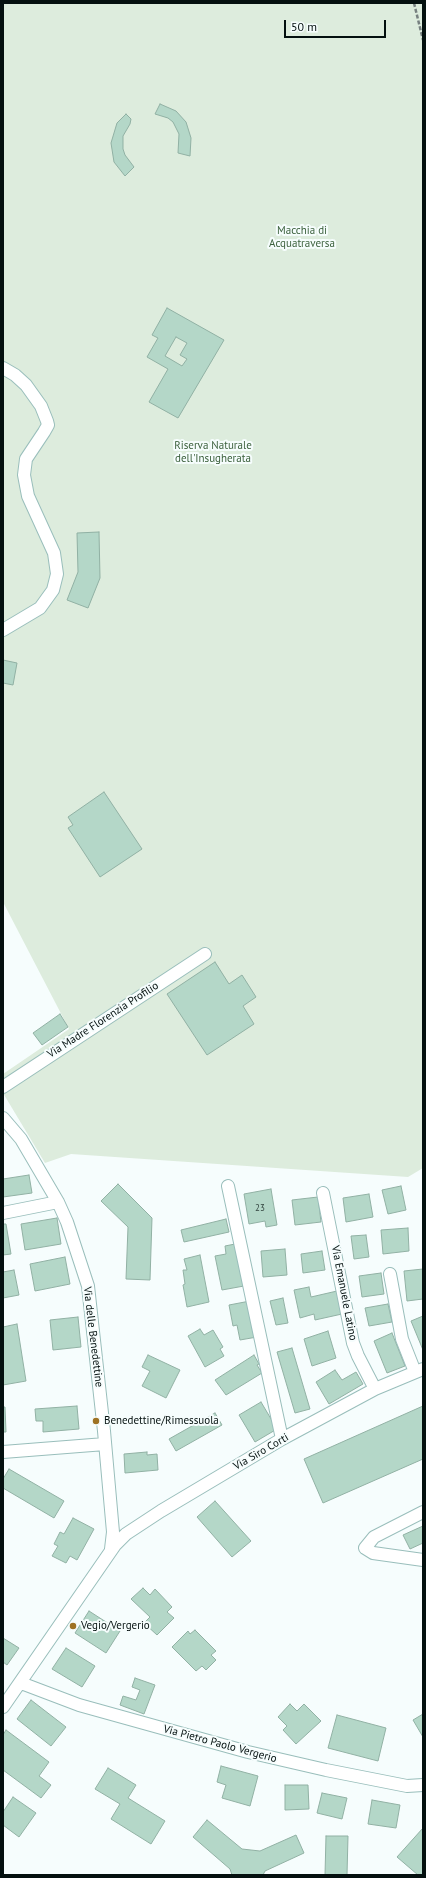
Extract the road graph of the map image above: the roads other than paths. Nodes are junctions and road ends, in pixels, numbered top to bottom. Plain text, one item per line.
1 (3, 368) edge
2 (3, 630) edge
3 (205, 954) dead end
4 (3, 1087) edge
5 (3, 1118) edge
6 (228, 1186) dead end
7 (323, 1193) dead end
8 (58, 1202) junction
9 (3, 1213) edge
10 (390, 1274) dead end
11 (419, 1371) edge
12 (375, 1389) junction
13 (282, 1439) junction
14 (105, 1444) junction
15 (3, 1452) edge
16 (423, 1512) edge
17 (110, 1552) junction
18 (423, 1560) edge
19 (21, 1683) junction
20 (3, 1707) edge
21 (423, 1785) edge

1 - 2 street
3 - 4 street, Via Madre Florenzia Profilio
5 - 8 street, Via delle Benedettine
6 - 13 street
7 - 12 street, Via Emanuele Latino
8 - 9 street
8 - 14 street, Via delle Benedettine
10 - 11 street
11 - 12 street, Via Siro Corti
12 - 13 street, Via Siro Corti
13 - 17 street, Via Siro Corti
14 - 15 street
14 - 17 street, Via delle Benedettine
16 - 18 street
17 - 19 street, Via Siro Corti
19 - 20 street, Via Siro Corti
19 - 21 street, Via Pietro Paolo Vergerio

